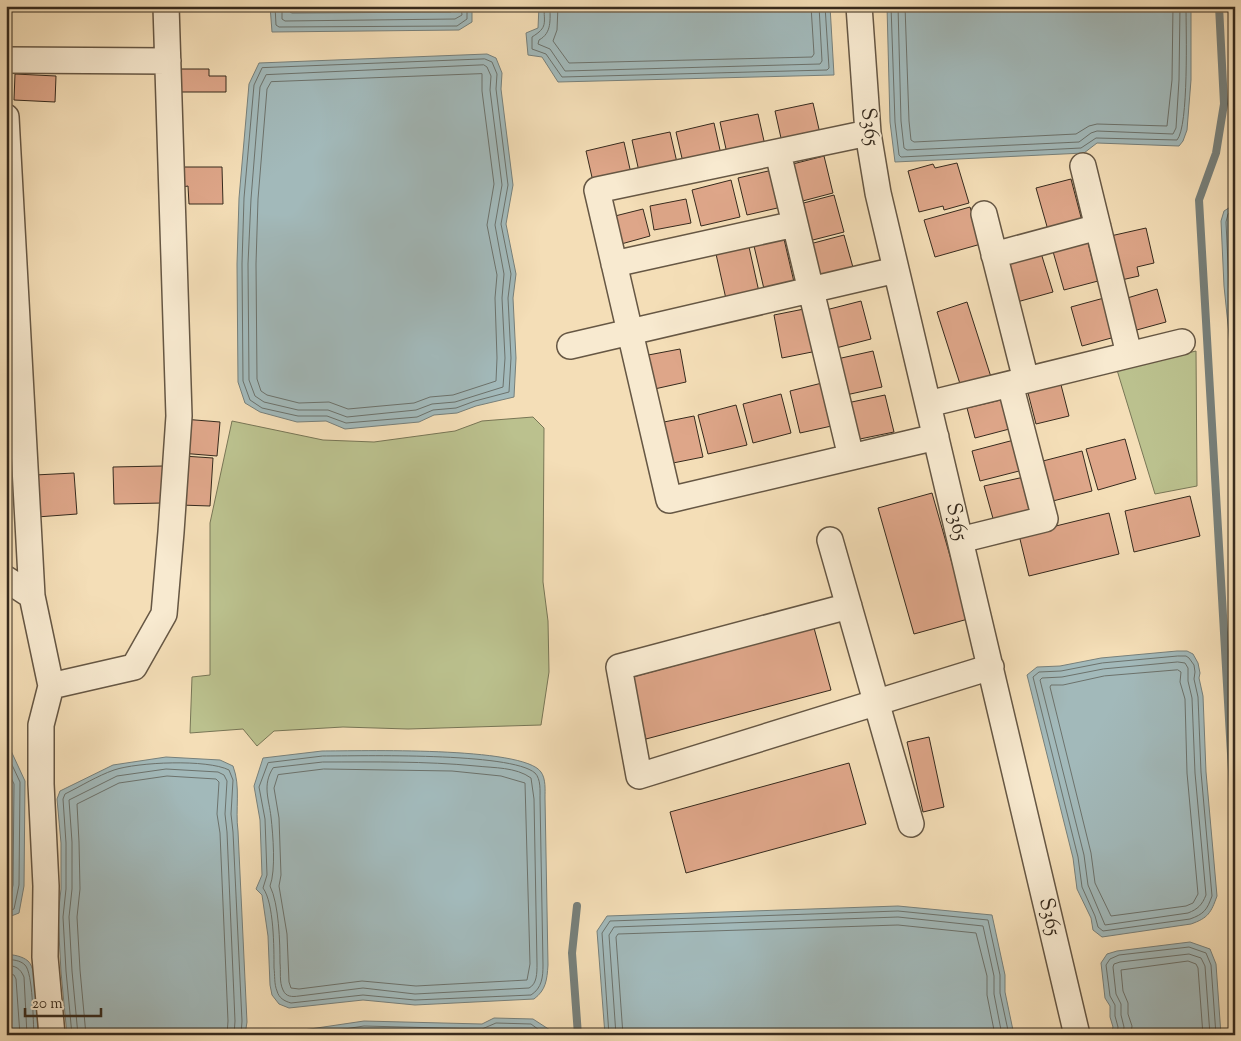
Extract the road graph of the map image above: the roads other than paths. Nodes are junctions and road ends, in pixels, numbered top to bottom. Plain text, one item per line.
1 (166, 6) edge
2 (859, 6) edge
3 (6, 60) edge
4 (168, 61) junction
5 (6, 117) edge
6 (868, 133) junction
7 (778, 153) junction
8 (1083, 166) dead end
9 (984, 214) dead end
10 (795, 224) junction
11 (1098, 227) junction
12 (994, 255) junction
13 (614, 264) junction
14 (896, 270) junction
15 (811, 290) junction
16 (629, 333) junction
17 (1182, 342) dead end
18 (570, 346) dead end
19 (1129, 354) junction
20 (1018, 382) junction
21 (928, 404) junction
22 (936, 437) junction
23 (851, 457) junction
24 (830, 540) dead end
25 (960, 540) junction
26 (6, 579) edge
27 (32, 596) junction
28 (849, 606) junction
29 (991, 668) junction
30 (51, 686) junction
31 (876, 703) junction
32 (911, 824) dead end
33 (52, 1035) edge
34 (1077, 1035) edge

1 - 4 street
2 - 6 street, S365
3 - 4 street
4 - 30 street
5 - 27 street
6 - 7 street
6 - 14 street, S365
7 - 10 street
7 - 13 street
8 - 11 street
9 - 12 street
10 - 13 street
10 - 15 street
11 - 12 street
11 - 19 street
12 - 20 street
13 - 16 street
14 - 15 street
14 - 21 street, S365
15 - 16 street
15 - 23 street
16 - 18 street
16 - 23 street
17 - 19 street
19 - 20 street
20 - 21 street
20 - 25 street
21 - 22 street, S365
22 - 23 street
22 - 25 street, S365
24 - 28 street
25 - 29 street, S365
26 - 27 street
27 - 30 street
28 - 31 street
28 - 31 street
29 - 31 street
29 - 34 street, S365
30 - 33 street
31 - 32 street

